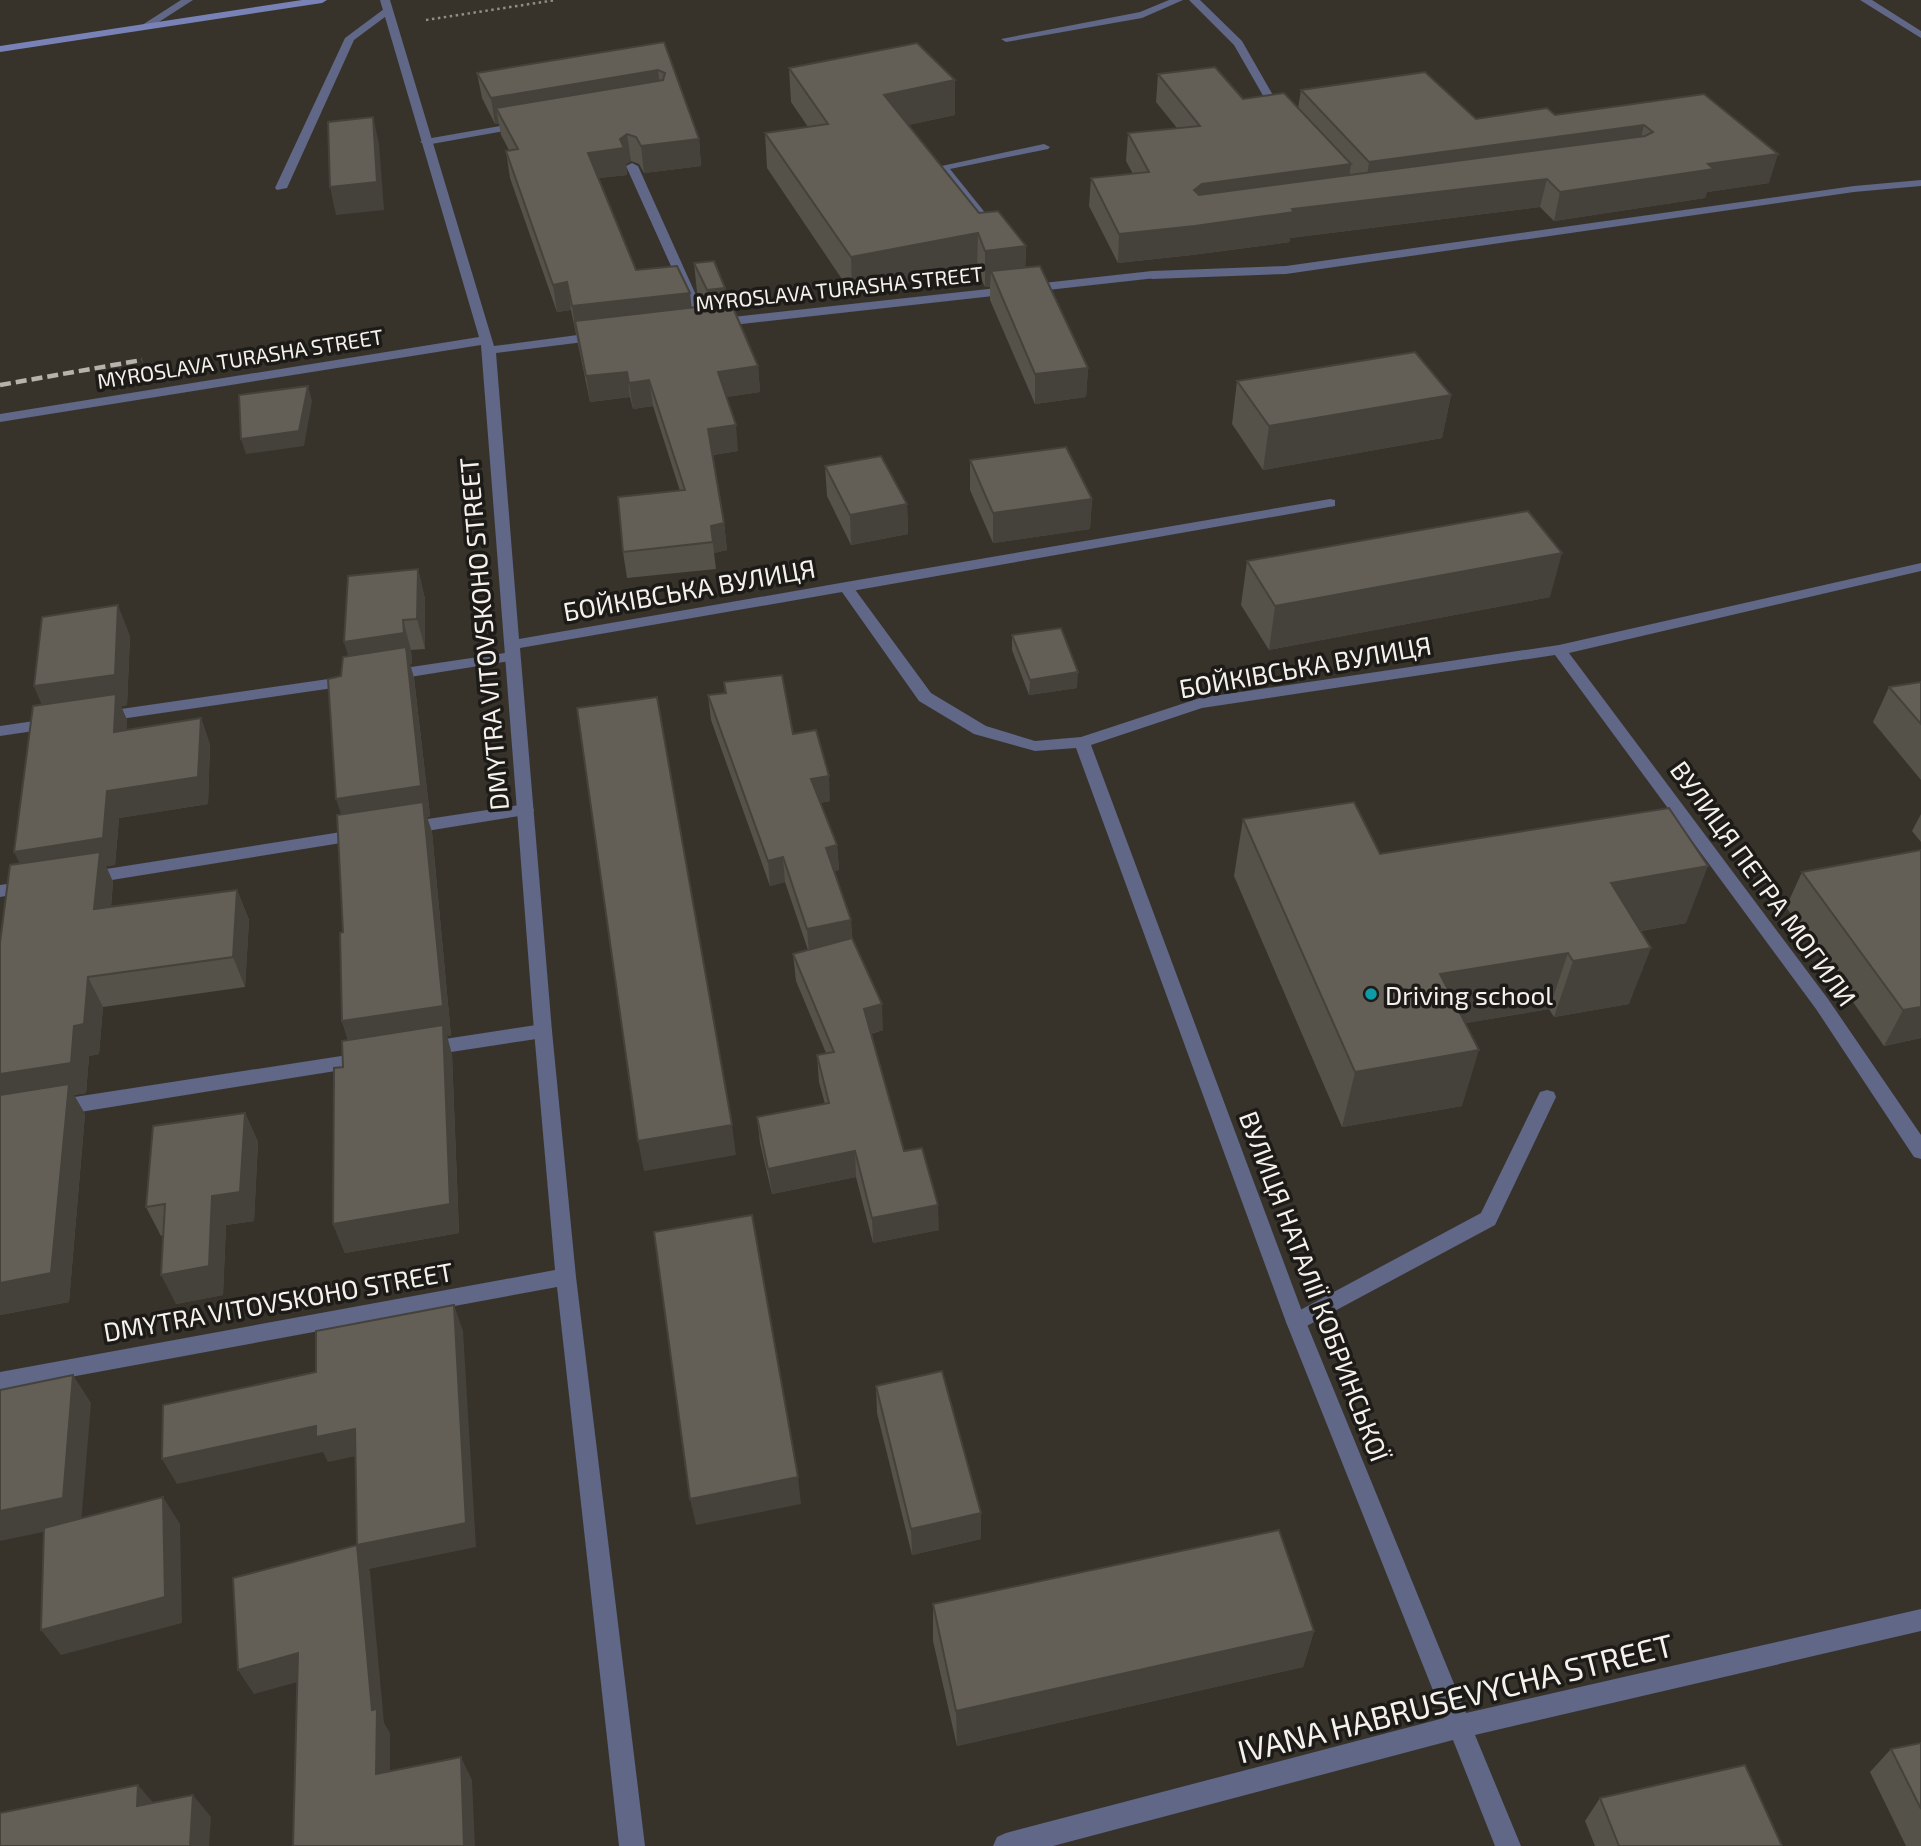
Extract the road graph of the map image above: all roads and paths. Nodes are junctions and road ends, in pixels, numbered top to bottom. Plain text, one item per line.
1 (188, 0) edge
2 (322, 0) edge
3 (1178, 0) edge
4 (1194, 0) edge
5 (1865, 0) edge
6 (387, 5) edge
7 (144, 27) junction
8 (1921, 35) edge
9 (1006, 39) dead end
10 (0, 49) edge
11 (1288, 118) edge
12 (537, 123) edge
13 (426, 142) junction
14 (1044, 147) dead end
15 (632, 166) dead end
16 (1921, 183) edge
17 (281, 188) dead end
18 (1002, 241) edge
19 (1027, 273) edge
20 (1038, 287) junction
21 (609, 335) edge
22 (487, 345) junction
23 (0, 418) edge
24 (1330, 503) dead end
25 (1921, 567) edge
26 (846, 587) junction
27 (1559, 650) junction
28 (512, 651) junction
29 (0, 731) edge
30 (1082, 742) junction
31 (526, 810) junction
32 (67, 881) edge
33 (40, 885) edge
34 (0, 891) edge
35 (543, 1031) junction
36 (407, 1052) edge
37 (380, 1057) edge
38 (1547, 1097) dead end
39 (41, 1111) edge
40 (1921, 1151) edge
41 (566, 1277) junction
42 (1296, 1322) junction
43 (0, 1381) edge
44 (1921, 1620) edge
45 (1461, 1726) junction
46 (632, 1846) edge
47 (1006, 1846) edge
48 (1508, 1846) edge

1 - 7 street
2 - 7 main road
3 - 9 street
4 - 11 street
5 - 8 street
6 - 13 street, DMYTRA VITOVSKOHO STREET
6 - 17 street
7 - 10 main road
12 - 13 street
13 - 22 street, DMYTRA VITOVSKOHO STREET
14 - 18 street
15 - 20 street, MYROSLAVA TURASHA STREET
16 - 20 street, MYROSLAVA TURASHA STREET
19 - 20 street
21 - 22 street, MYROSLAVA TURASHA STREET
22 - 23 street, MYROSLAVA TURASHA STREET
22 - 28 street, DMYTRA VITOVSKOHO STREET
24 - 26 street
25 - 27 street, БОЙКІВСЬКА ВУЛИЦЯ
26 - 28 street, БОЙКІВСЬКА ВУЛИЦЯ
26 - 30 street, БОЙКІВСЬКА ВУЛИЦЯ
27 - 30 street, БОЙКІВСЬКА ВУЛИЦЯ
27 - 40 street, ВУЛИЦЯ ПЕТРА МОГИЛИ
28 - 29 street, БОЙКІВСЬКА ВУЛИЦЯ
28 - 31 street, DMYTRA VITOVSKOHO STREET
30 - 42 street, ВУЛИЦЯ НАТАЛІЇ КОБРИНСЬКОЇ
31 - 32 street
31 - 35 street, DMYTRA VITOVSKOHO STREET
33 - 34 street
35 - 36 street
35 - 41 street, DMYTRA VITOVSKOHO STREET
37 - 39 street
38 - 42 street
41 - 43 street, DMYTRA VITOVSKOHO STREET
41 - 46 street, DMYTRA VITOVSKOHO STREET
42 - 45 street, ВУЛИЦЯ НАТАЛІЇ КОБРИНСЬКОЇ
44 - 45 street, IVANA HABRUSEVYCHA STREET
45 - 47 street, IVANA HABRUSEVYCHA STREET
45 - 48 street, ВУЛИЦЯ НАТАЛІЇ КОБРИНСЬКОЇ

